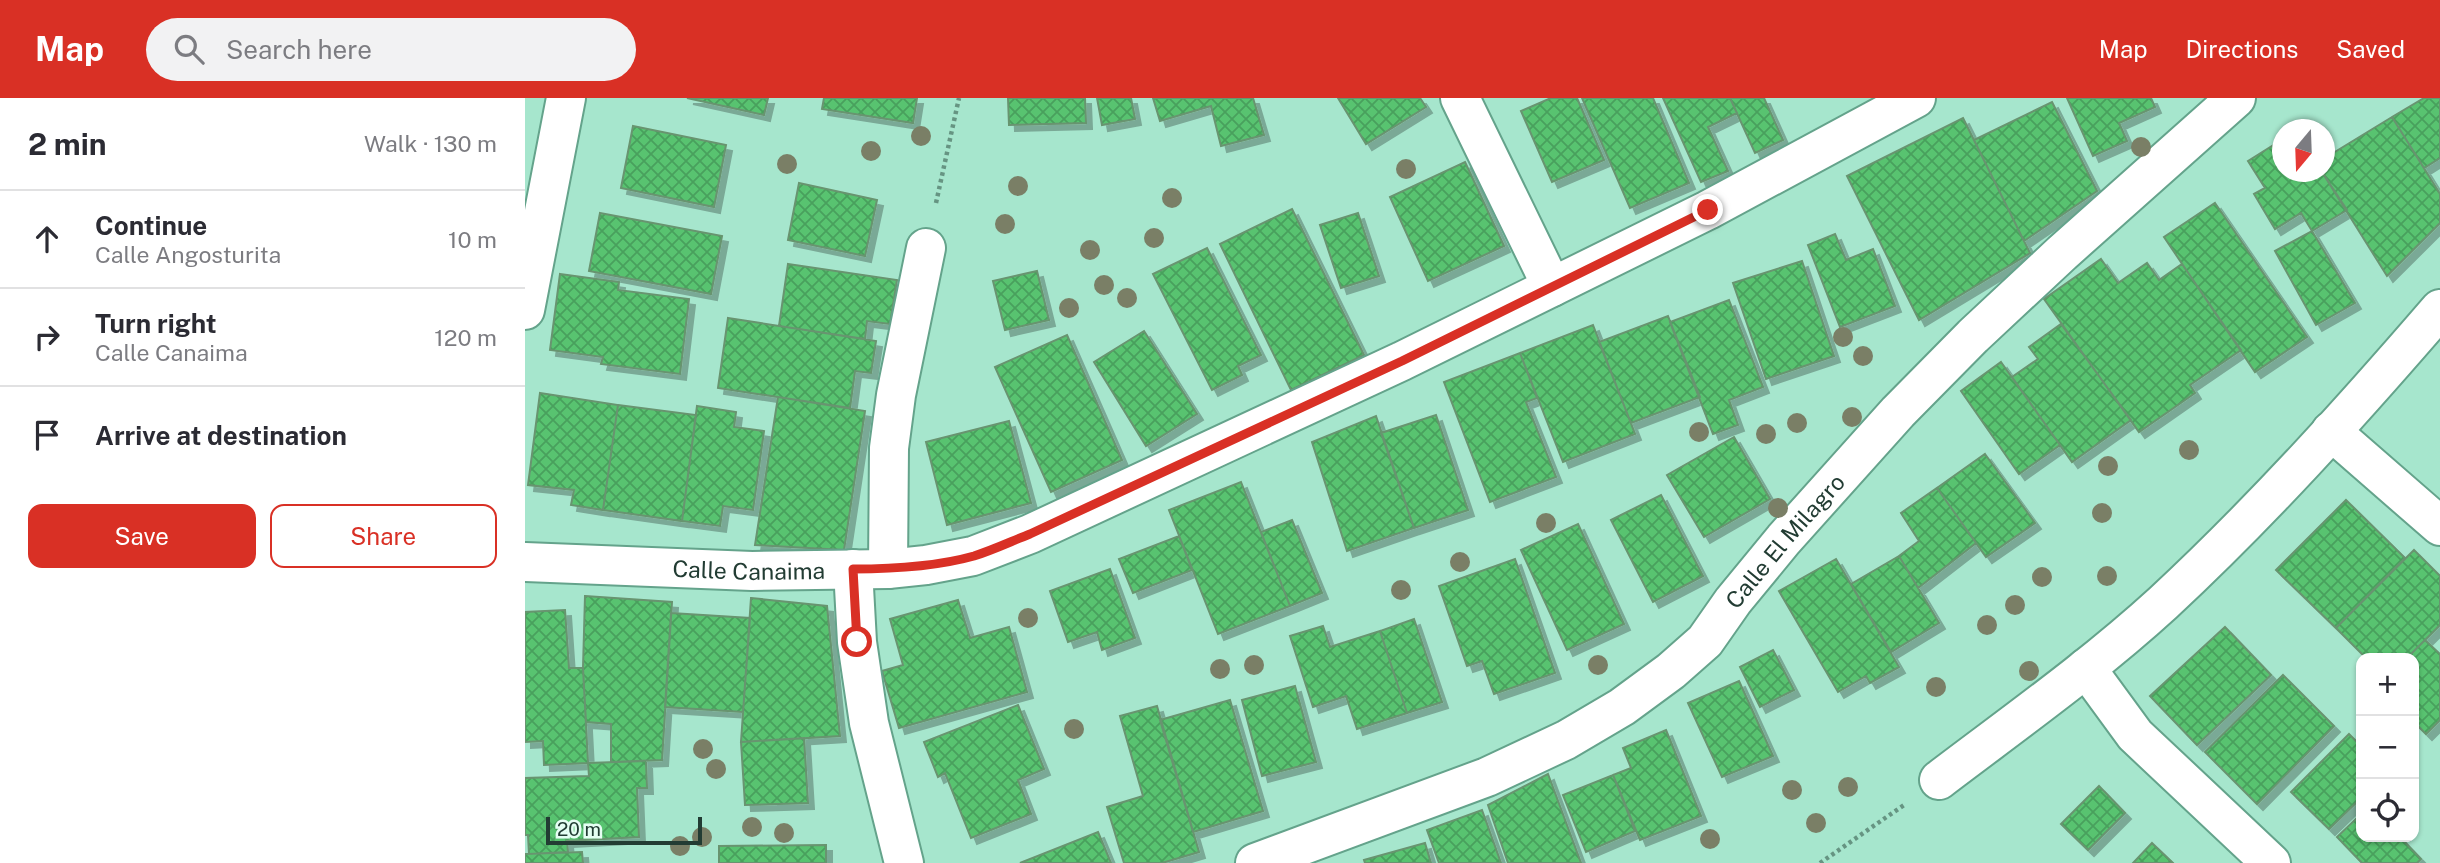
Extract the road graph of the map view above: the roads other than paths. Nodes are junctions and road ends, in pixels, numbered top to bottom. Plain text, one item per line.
1 (566, 98) edge
2 (1460, 98) edge
3 (1916, 98) edge
4 (2236, 98) edge
5 (1863, 111) edge
6 (534, 218) edge
7 (926, 248) road end
8 (1552, 287) junction
9 (2440, 309) edge
10 (525, 310) edge
11 (2332, 430) junction
12 (2440, 526) edge
13 (525, 562) edge
14 (870, 569) junction
15 (2086, 668) junction
16 (1939, 780) road end
17 (904, 863) edge
18 (1255, 863) edge
19 (2271, 863) edge

1 - 6 street
2 - 8 street
3 - 5 street, Calle Canaima
4 - 18 street, Calle El Milagro
5 - 8 street, Calle Canaima
6 - 10 street
7 - 14 street
8 - 14 street, Calle Canaima
9 - 11 street
11 - 12 street
11 - 15 street
13 - 14 street, Calle Canaima
14 - 17 street
15 - 16 street
15 - 19 street

